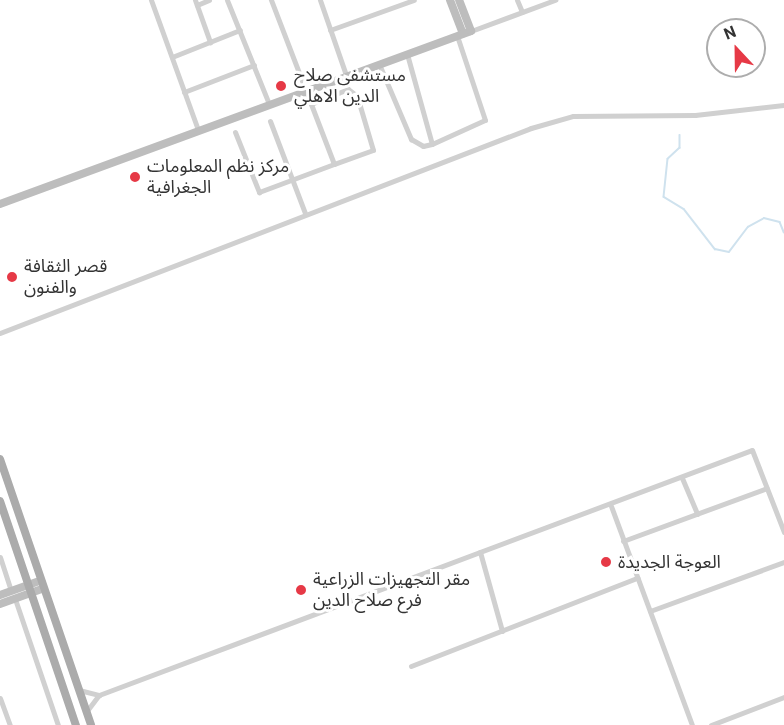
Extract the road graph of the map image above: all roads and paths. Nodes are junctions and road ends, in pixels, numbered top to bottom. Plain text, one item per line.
1 (152, 0) edge
2 (209, 0) edge
3 (227, 0) edge
4 (271, 0) edge
5 (320, 0) edge
6 (414, 0) edge
7 (450, 0) edge
8 (459, 0) edge
9 (517, 0) edge
10 (555, 0) edge
11 (196, 2) edge
12 (522, 12) junction
13 (240, 30) junction
14 (330, 30) junction
15 (471, 31) junction
16 (460, 35) junction
17 (210, 42) junction
18 (406, 54) junction
19 (172, 57) junction
20 (379, 63) junction
21 (254, 65) junction
22 (346, 75) junction
23 (305, 90) junction
24 (184, 92) junction
25 (268, 104) junction
26 (311, 104) junction
27 (784, 105) edge
28 (270, 121) dead end
29 (198, 130) junction
30 (235, 132) dead end
31 (432, 144) junction
32 (334, 164) junction
33 (294, 180) junction
34 (0, 204) edge
35 (305, 213) junction
36 (0, 333) edge
37 (0, 459) edge
38 (682, 478) junction
39 (767, 488) junction
40 (0, 501) edge
41 (611, 506) junction
42 (697, 514) junction
43 (784, 532) edge
44 (623, 541) junction
45 (480, 552) junction
46 (0, 557) edge
47 (784, 562) edge
48 (637, 578) junction
49 (40, 585) junction
50 (29, 590) junction
51 (11, 591) junction
52 (0, 595) edge
53 (15, 599) junction
54 (0, 604) edge
55 (650, 611) junction
56 (501, 631) junction
57 (411, 666) dead end
58 (77, 689) junction
59 (99, 695) junction
60 (784, 697) edge
61 (0, 698) edge
62 (2, 711) edge
63 (86, 712) junction
64 (10, 725) edge
65 (58, 725) edge
66 (76, 725) edge
67 (90, 725) edge
68 (692, 725) edge
69 (711, 725) edge

1 - 19 street
2 - 11 street
3 - 13 street
4 - 23 street
5 - 14 street
6 - 14 street
7 - 16 street
8 - 15 street
9 - 12 street
10 - 12 street
11 - 17 street
12 - 15 street
13 - 17 street
13 - 21 street
14 - 22 street
15 - 16 street
16 - 18 street
16 - 31 street
17 - 19 street
18 - 20 street
18 - 31 street
19 - 24 street
20 - 22 street
20 - 31 street
21 - 24 street
21 - 25 street
22 - 23 street
23 - 25 street
23 - 26 street
24 - 29 street
25 - 29 street
26 - 32 street
26 - 32 street
27 - 35 street
28 - 33 street
29 - 34 street
30 - 33 street
32 - 33 street
33 - 35 street
35 - 36 street
37 - 49 main road
38 - 39 street
38 - 41 street
38 - 42 street
39 - 42 street
39 - 43 street
40 - 50 main road
41 - 44 street
41 - 45 street
42 - 44 street
44 - 48 street
45 - 56 street
45 - 59 street
46 - 51 street
47 - 55 street
48 - 55 street
48 - 56 street
49 - 50 street
49 - 58 main road
50 - 51 street
50 - 53 street
50 - 66 main road
51 - 52 street
53 - 54 street
53 - 65 street
55 - 68 street
56 - 57 street
58 - 59 street
58 - 63 main road
59 - 63 street
60 - 69 street
61 - 62 street
62 - 64 street
63 - 67 main road

